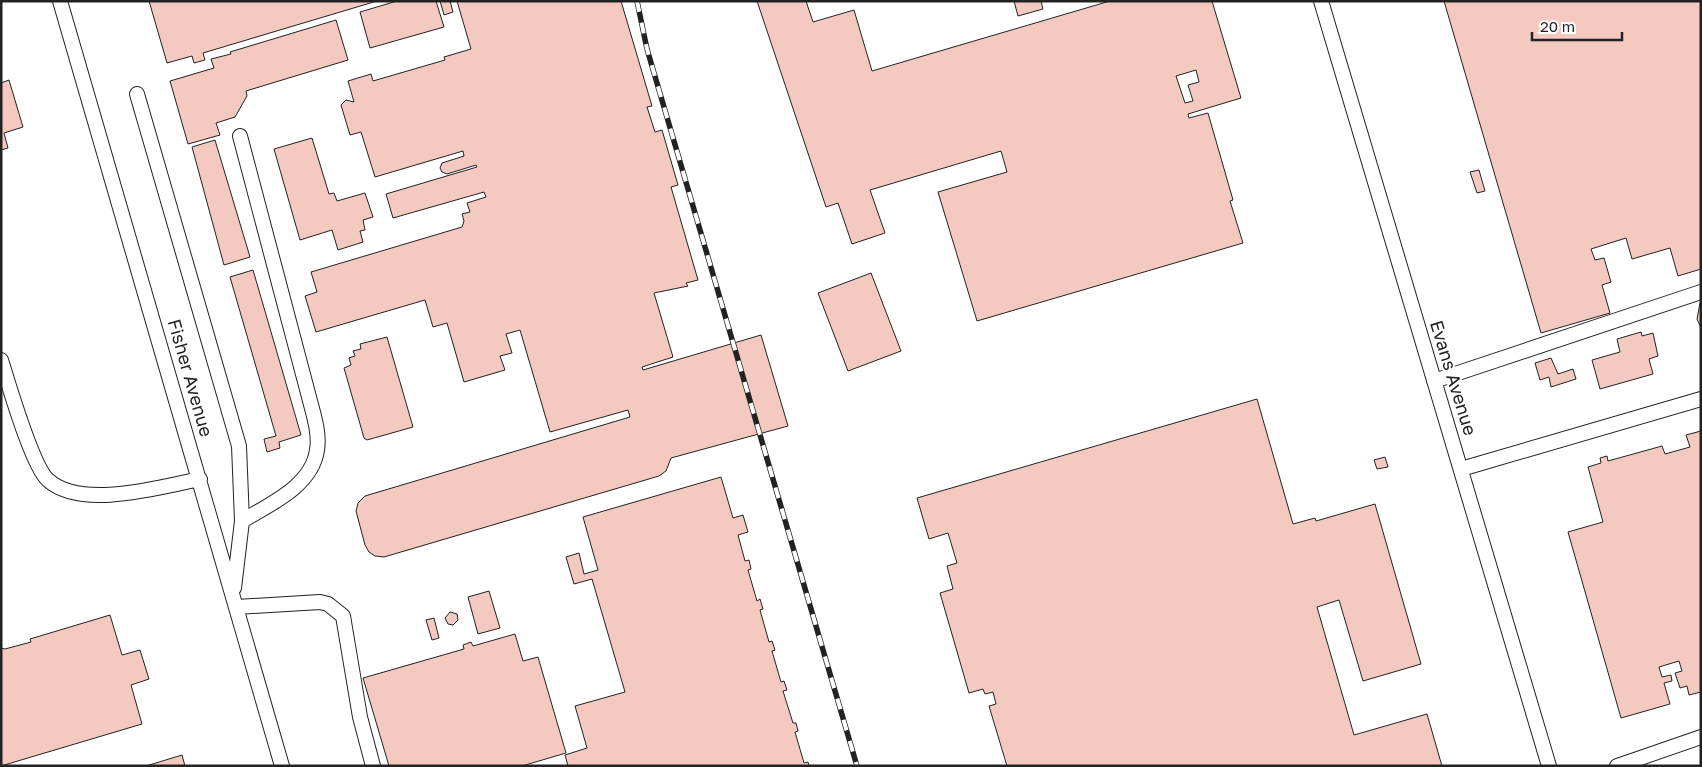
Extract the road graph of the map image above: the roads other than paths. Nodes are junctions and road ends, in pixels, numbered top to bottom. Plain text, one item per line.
1 (60, 1) edge
2 (1321, 1) edge
3 (137, 94) dead end
4 (240, 136) dead end
5 (1701, 292) edge
6 (1, 360) edge
7 (1434, 381) junction
8 (1701, 399) edge
9 (1461, 469) junction
10 (200, 479) junction
11 (242, 521) junction
12 (235, 601) junction
13 (1701, 737) edge
14 (282, 766) edge
15 (373, 766) edge
16 (1549, 766) edge
17 (1617, 766) edge

1 - 10 lane, Fisher Avenue
2 - 7 lane, Evans Avenue
3 - 11 lane
4 - 11 lane
5 - 7 lane
6 - 10 lane
7 - 9 lane, Evans Avenue
8 - 9 lane
9 - 16 lane, Evans Avenue
10 - 12 lane, Fisher Avenue
11 - 12 lane
12 - 14 lane, Fisher Avenue
12 - 15 lane
13 - 17 lane

